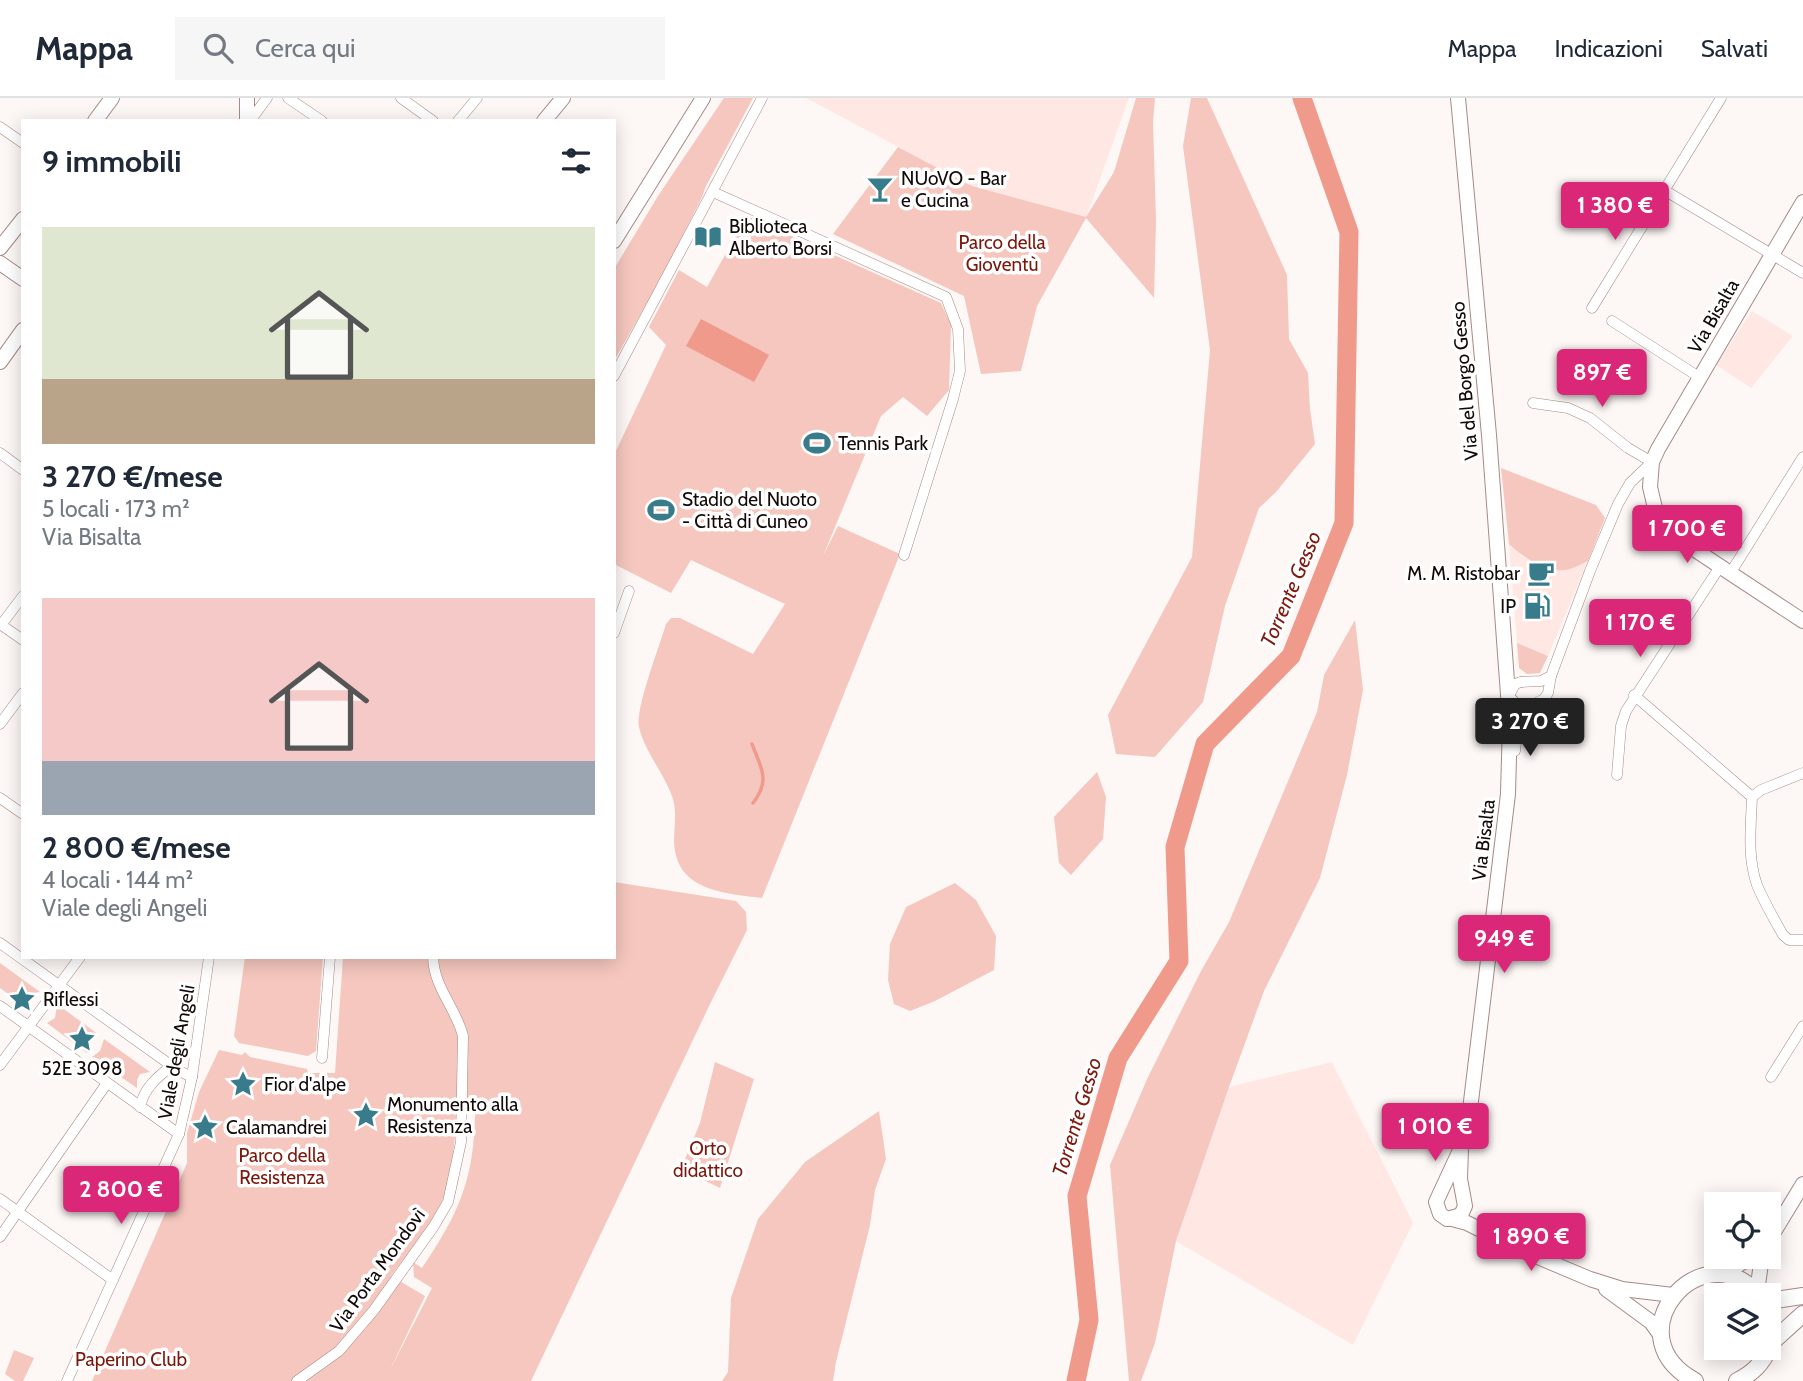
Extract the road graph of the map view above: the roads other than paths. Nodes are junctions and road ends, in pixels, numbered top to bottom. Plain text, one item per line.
1 (111, 98) edge
2 (247, 98) edge
3 (267, 98) edge
4 (288, 98) edge
5 (401, 98) edge
6 (477, 98) edge
7 (563, 98) edge
8 (762, 98) edge
9 (1458, 98) edge
10 (1721, 98) edge
11 (698, 101) edge
12 (96, 119) edge
13 (248, 119) edge
14 (250, 119) edge
15 (319, 119) edge
16 (430, 119) edge
17 (460, 119) edge
18 (546, 119) edge
19 (0, 127) edge
20 (21, 142) edge
21 (1664, 190) junction
22 (713, 192) junction
23 (1803, 202) edge
24 (21, 222) edge
25 (616, 239) edge
26 (0, 248) edge
27 (1771, 254) junction
28 (0, 263) edge
29 (1803, 273) edge
30 (21, 278) edge
31 (1592, 308) dead end
32 (1612, 321) dead end
33 (21, 334) edge
34 (0, 362) edge
35 (616, 372) edge
36 (1699, 377) junction
37 (1533, 403) dead end
38 (0, 453) edge
39 (1803, 457) edge
40 (1652, 462) junction
41 (21, 469) edge
42 (904, 555) dead end
43 (1726, 569) junction
44 (629, 591) dead end
45 (21, 599) edge
46 (1803, 621) edge
47 (1, 624) edge
48 (616, 627) edge
49 (21, 639) edge
50 (1507, 660) junction
51 (1551, 677) junction
52 (1521, 682) junction
53 (1634, 695) junction
54 (21, 696) edge
55 (1509, 696) junction
56 (1527, 708) junction
57 (0, 724) edge
58 (1803, 773) edge
59 (1617, 775) dead end
60 (1508, 794) junction
61 (0, 797) edge
62 (1752, 797) junction
63 (21, 813) edge
64 (1803, 940) edge
65 (0, 943) edge
66 (21, 958) edge
67 (22, 959) edge
68 (79, 959) edge
69 (209, 959) edge
70 (330, 959) edge
71 (433, 959) edge
72 (60, 986) junction
73 (0, 1006) edge
74 (28, 1026) junction
75 (1803, 1027) edge
76 (322, 1058) dead end
77 (0, 1065) edge
78 (172, 1066) junction
79 (192, 1077) junction
80 (1771, 1077) dead end
81 (107, 1083) junction
82 (140, 1107) junction
83 (179, 1135) junction
84 (1461, 1148) junction
85 (1803, 1184) edge
86 (1440, 1194) junction
87 (1463, 1198) junction
88 (0, 1199) edge
89 (18, 1212) junction
90 (1452, 1219) junction
91 (1781, 1220) edge
92 (1489, 1233) junction
93 (0, 1237) edge
94 (1732, 1269) edge
95 (1722, 1275) junction
96 (1590, 1279) junction
97 (113, 1280) junction
98 (1742, 1283) edge
99 (1673, 1295) junction
100 (1781, 1296) edge
101 (1803, 1296) edge
102 (1803, 1314) edge
103 (1781, 1334) edge
104 (1661, 1336) junction
105 (1763, 1360) edge
106 (1671, 1362) junction
107 (67, 1381) edge
108 (297, 1381) edge
109 (1670, 1381) edge
110 (1695, 1381) edge
111 (1737, 1381) edge

1 - 12 main road
2 - 13 main road
3 - 14 street
4 - 15 street
5 - 16 street
6 - 17 street
7 - 18 main road
8 - 22 street
9 - 50 main road, Via del Borgo Gesso
10 - 21 street
11 - 25 main road
19 - 20 street
21 - 27 street
21 - 31 street
22 - 35 street
22 - 42 street
23 - 27 main road, Via Bisalta
24 - 26 main road
27 - 29 street
27 - 36 main road, Via Bisalta
28 - 30 main road
32 - 36 street
33 - 34 main road
36 - 40 main road, Via Bisalta
37 - 40 street
38 - 41 street
39 - 43 street
40 - 43 main road
40 - 51 street, Via Bisalta
43 - 46 main road
43 - 53 street
44 - 48 street
45 - 47 street
47 - 49 street
50 - 52 street, Via del Borgo Gesso
50 - 55 main road, Via del Borgo Gesso
51 - 52 street
51 - 56 street, Via Bisalta
52 - 55 street
53 - 59 street
53 - 62 street
54 - 57 street
55 - 56 street
55 - 60 main road, Via del Borgo Gesso
56 - 60 street, Via Bisalta
58 - 62 street
60 - 84 main road, Via Bisalta
61 - 63 street
62 - 64 street
65 - 66 street
67 - 72 street
68 - 72 street
69 - 79 street, Viale degli Angeli
70 - 76 street
71 - 108 street, Via Porta Mondovì
72 - 74 street
72 - 78 street
73 - 74 street
74 - 77 street
74 - 81 street
75 - 80 street
78 - 79 street
78 - 82 street
79 - 83 street, Viale degli Angeli
81 - 82 street
81 - 89 street
82 - 83 street
83 - 97 street, Viale degli Angeli
84 - 86 main road, Via Bisalta
84 - 87 main road, Via Bisalta
85 - 91 main road
86 - 87 main road
86 - 90 main road
87 - 90 main road
87 - 92 main road
88 - 89 street
89 - 93 street
89 - 97 street
90 - 92 main road
92 - 96 main road
94 - 95 main road
95 - 98 main road
95 - 99 main road
96 - 99 main road
96 - 104 main road
97 - 107 street, Viale degli Angeli
99 - 104 main road
100 - 101 main road
102 - 103 main road
104 - 106 main road
105 - 111 main road
106 - 109 main road
106 - 110 main road

